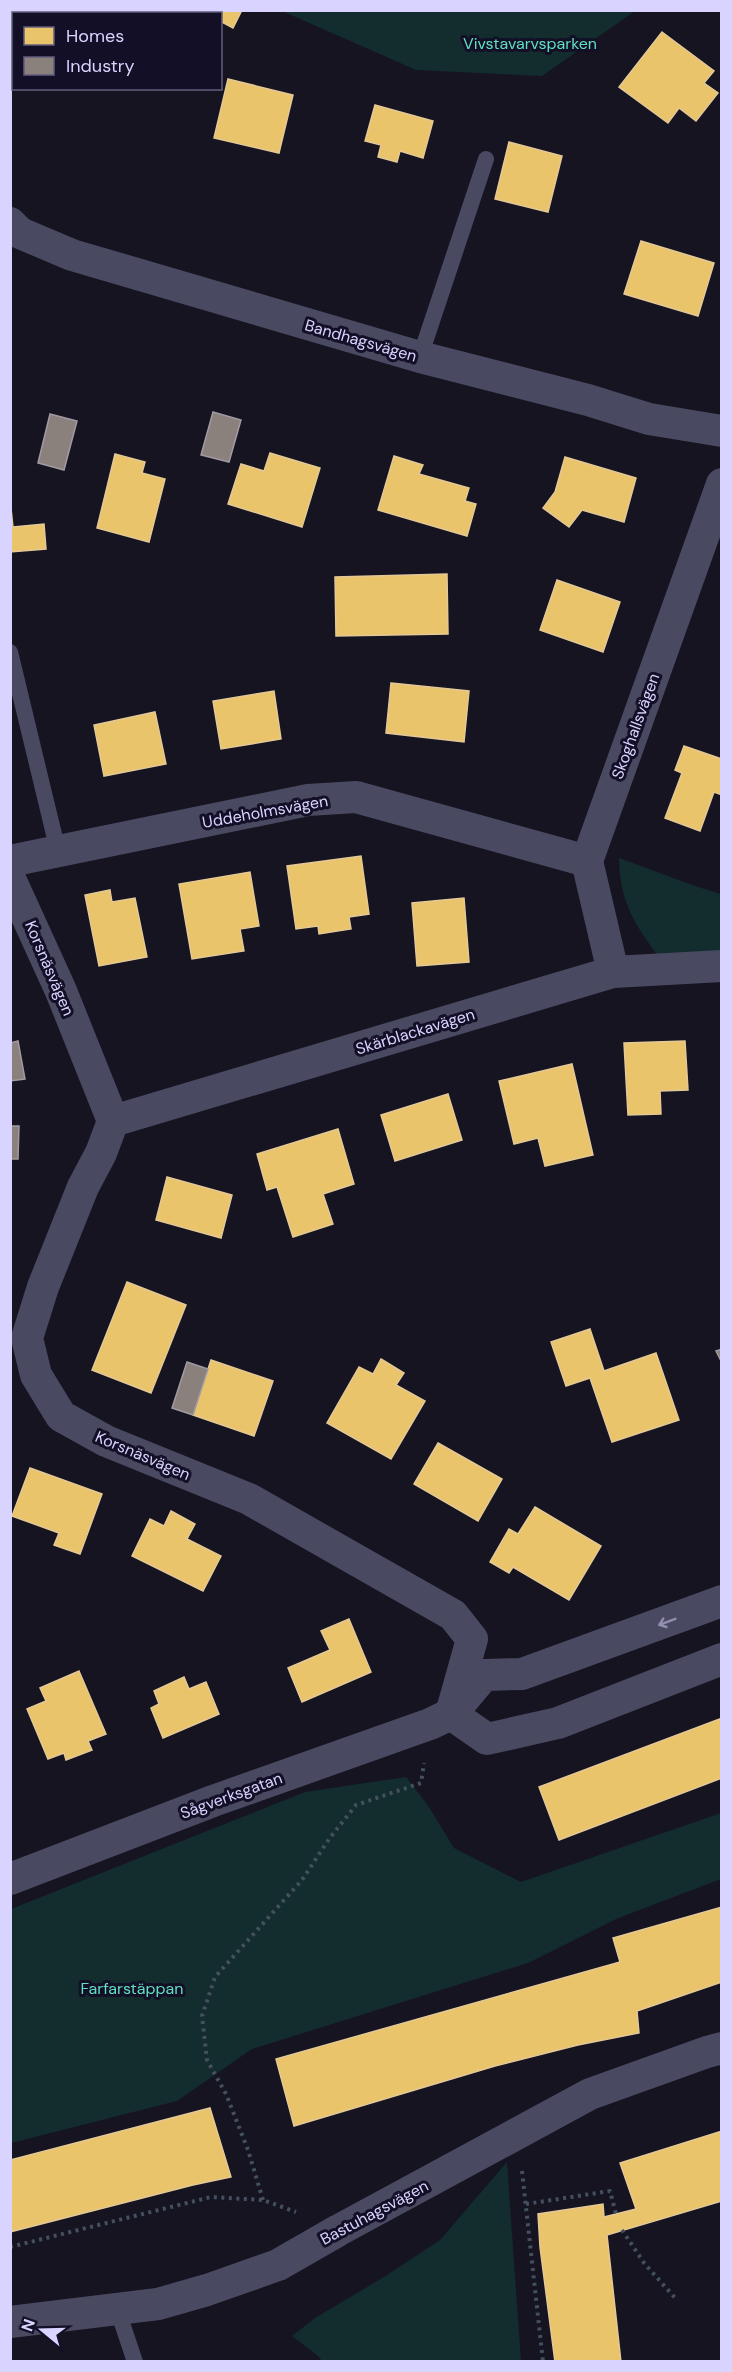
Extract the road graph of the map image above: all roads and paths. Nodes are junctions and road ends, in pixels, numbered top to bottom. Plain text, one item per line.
1 (486, 159) dead end
2 (14, 233) edge
3 (420, 357) junction
4 (722, 431) edge
5 (722, 484) edge
6 (10, 652) edge
7 (58, 851) junction
8 (10, 861) edge
9 (587, 861) junction
10 (10, 879) edge
11 (722, 966) edge
12 (613, 972) junction
13 (112, 1121) junction
14 (722, 1601) edge
15 (722, 1659) edge
16 (440, 1719) junction
17 (10, 1879) edge
18 (722, 2048) edge
19 (518, 2134) junction
20 (263, 2200) junction
21 (526, 2204) junction
22 (616, 2214) dead end
23 (339, 2230) junction
24 (622, 2230) dead end
25 (10, 2247) edge
26 (676, 2299) dead end
27 (117, 2308) junction
28 (10, 2322) edge
29 (135, 2361) edge
30 (543, 2361) edge

1 - 3 lane
2 - 3 street, Bandhagsvägen
3 - 4 street, Bandhagsvägen
5 - 9 street, Skoghallsvägen
6 - 7 lane
7 - 8 street, Uddeholmsvägen
7 - 9 street, Uddeholmsvägen
9 - 12 street
10 - 13 street, Korsnäsvägen
11 - 12 street, Skärblackavägen
12 - 13 street, Skärblackavägen
13 - 16 street, Korsnäsvägen
14 -> 16 street, Sågverksgatan
15 - 16 street
16 - 17 street, Sågverksgatan
16 - 20 path
18 - 19 street, Bastuhagsvägen
19 - 21 path
19 - 23 street, Bastuhagsvägen
20 - 23 path
20 - 25 path
21 - 22 path
21 - 30 path
23 - 27 street, Bastuhagsvägen
24 - 26 path
27 - 28 street, Bastuhagsvägen
27 - 29 lane

